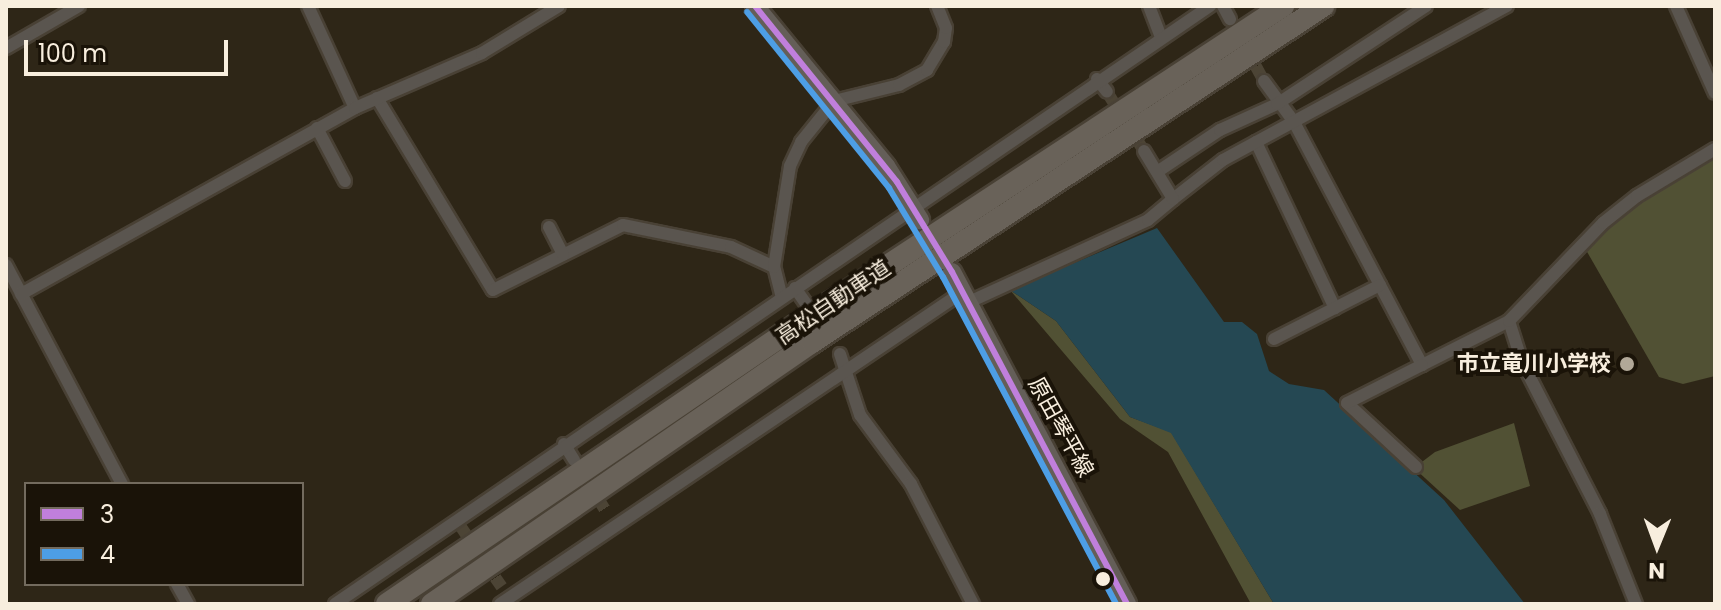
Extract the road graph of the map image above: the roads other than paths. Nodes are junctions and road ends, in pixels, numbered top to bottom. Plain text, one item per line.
1 (308, 6) edge
2 (559, 6) edge
3 (755, 6) edge
4 (937, 6) edge
5 (1149, 6) edge
6 (1210, 6) edge
7 (1223, 6) edge
8 (1283, 6) edge
9 (1323, 6) edge
10 (1426, 6) edge
11 (1507, 6) edge
12 (1676, 6) edge
13 (77, 7) edge
14 (1230, 19) tunnel mouth
15 (1161, 38) junction
16 (6, 48) edge
17 (1097, 79) junction
18 (1264, 81) tunnel mouth
19 (1107, 92) tunnel mouth
20 (1715, 93) edge
21 (377, 98) junction
22 (834, 101) junction
23 (1277, 104) junction
24 (355, 108) junction
25 (1294, 122) junction
26 (317, 128) junction
27 (1256, 142) junction
28 (1715, 149) edge
29 (1144, 151) tunnel mouth
30 (1157, 172) junction
31 (345, 181) dead end
32 (1173, 199) junction
33 (916, 213) junction
34 (549, 227) dead end
35 (563, 255) junction
36 (6, 265) edge
37 (774, 267) junction
38 (952, 272) dead end
39 (1380, 285) junction
40 (795, 288) junction
41 (21, 294) junction
42 (782, 298) junction
43 (964, 298) junction
44 (806, 304) dead end
45 (1335, 308) junction
46 (1509, 321) junction
47 (1274, 339) dead end
48 (840, 354) dead end
49 (1422, 365) junction
50 (848, 369) junction
51 (564, 444) junction
52 (574, 460) tunnel mouth
53 (1416, 467) dead end
54 (121, 482) edge
55 (411, 550) junction
56 (422, 567) dead end
57 (178, 586) edge
58 (504, 596) edge
59 (188, 604) edge
60 (335, 604) edge
61 (387, 604) edge
62 (432, 604) edge
63 (973, 604) edge
64 (1127, 604) edge
65 (1636, 604) edge

1 - 24 street
2 - 21 street
3 - 22 main road
4 - 22 street
5 - 15 street
6 - 15 street
7 - 14 street
8 - 61 highway, 高松自動車道
9 - 62 highway, 高松自動車道
10 - 23 street
11 - 25 street
12 - 20 street
13 - 16 street
15 - 17 street
17 - 19 street
17 - 33 street
18 - 23 street
21 - 24 street
21 - 35 street
22 - 33 main road
22 - 37 street
23 - 25 street
23 - 30 street
24 - 26 street
25 - 27 street
25 - 39 street
26 - 31 street
26 - 41 street
27 - 32 street
27 - 45 street
28 - 46 street
29 - 30 street
30 - 32 street
32 - 43 street
33 - 40 street
34 - 35 street
35 - 37 street
36 - 41 street
37 - 42 street
38 - 43 main road, 原田琴平線
39 - 45 street
39 - 49 street
40 - 42 street
40 - 44 street
41 - 54 street
42 - 51 street
43 - 50 street
43 - 64 main road, 原田琴平線
45 - 47 street
46 - 49 street
46 - 65 street
48 - 50 street
49 - 53 street
50 - 58 street
50 - 63 street
51 - 52 street
51 - 55 street
55 - 56 street
55 - 60 street
57 - 59 street

